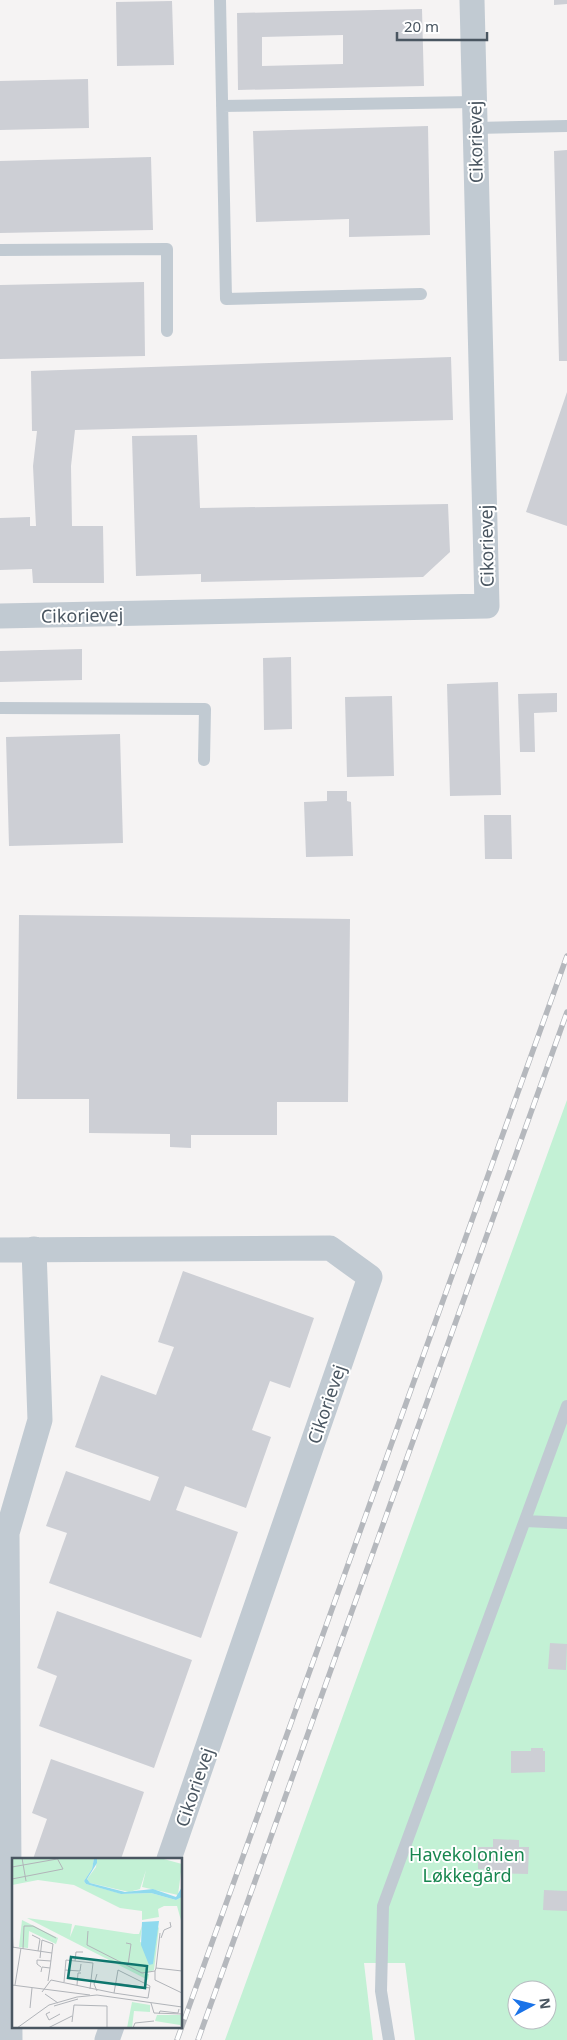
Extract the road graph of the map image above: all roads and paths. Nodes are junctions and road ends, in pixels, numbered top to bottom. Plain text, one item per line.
1 (220, 0) edge
2 (472, 0) edge
3 (474, 102) junction
4 (222, 106) junction
5 (567, 126) edge
6 (475, 128) junction
7 (0, 250) edge
8 (421, 294) dead end
9 (167, 332) dead end
10 (0, 616) edge
11 (0, 708) edge
12 (204, 760) dead end
13 (34, 1249) junction
14 (0, 1250) edge
15 (567, 1406) edge
16 (526, 1521) junction
17 (567, 1523) edge
18 (169, 1858) edge
19 (111, 2028) edge
20 (10, 2040) edge
21 (107, 2040) edge
22 (389, 2040) edge

1 - 4 lane
2 - 3 street, Cikorievej
3 - 4 lane
3 - 6 street, Cikorievej
4 - 8 lane
5 - 6 lane
6 - 10 street, Cikorievej
7 - 9 lane
11 - 12 lane
13 - 14 street, Cikorievej
13 - 18 street, Cikorievej
13 - 20 street
15 - 16 lane
16 - 17 lane
16 - 22 lane
19 - 21 street

